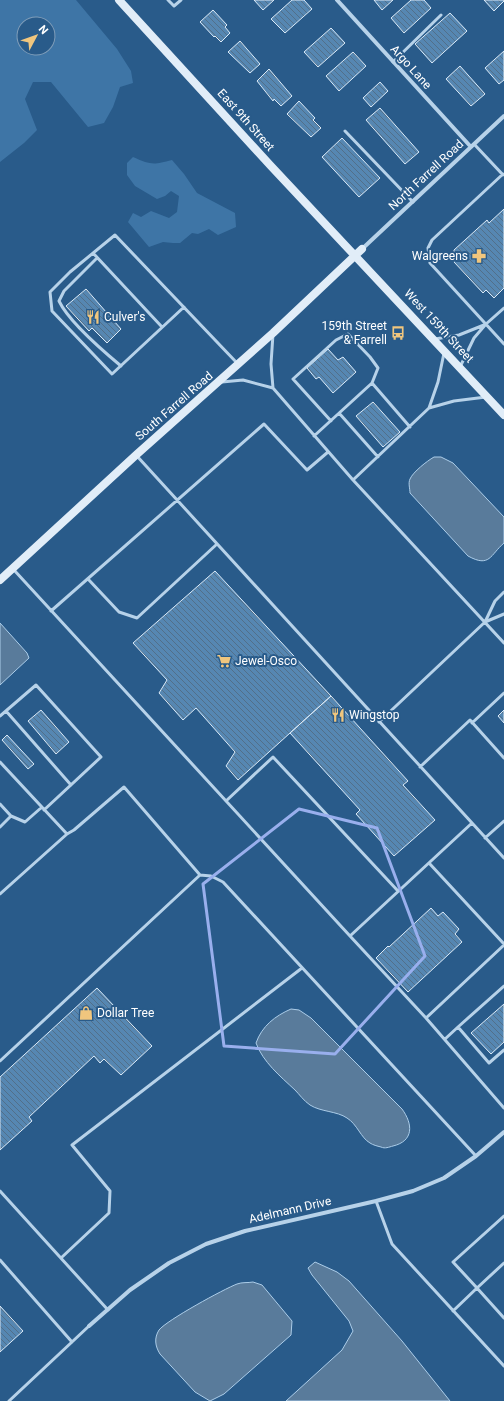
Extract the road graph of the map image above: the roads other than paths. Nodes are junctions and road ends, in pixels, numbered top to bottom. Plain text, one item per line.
1 (119, 0) edge
2 (168, 0) edge
3 (181, 0) edge
4 (337, 0) edge
5 (441, 15) dead end
6 (393, 62) junction
7 (504, 116) edge
8 (345, 131) dead end
9 (473, 145) junction
10 (504, 175) edge
11 (412, 202) junction
12 (362, 249) joint
13 (93, 253) junction
14 (355, 255) junction
15 (97, 258) junction
16 (184, 307) junction
17 (504, 308) edge
18 (486, 324) junction
19 (162, 327) junction
20 (274, 333) junction
21 (435, 339) junction
22 (504, 344) edge
23 (444, 350) junction
24 (238, 364) junction
25 (121, 366) junction
26 (460, 367) junction
27 (220, 382) junction
28 (372, 383) junction
29 (273, 388) junction
30 (488, 397) junction
31 (429, 408) junction
32 (339, 413) junction
33 (504, 414) edge
34 (331, 420) junction
35 (410, 427) junction
36 (314, 436) junction
37 (328, 452) junction
38 (136, 455) junction
39 (378, 457) junction
40 (353, 480) junction
41 (176, 500) junction
42 (217, 544) junction
43 (12, 568) junction
44 (88, 578) junction
45 (0, 580) edge
46 (504, 592) edge
47 (51, 611) junction
48 (504, 614) edge
49 (485, 622) junction
50 (504, 643) edge
51 (504, 693) edge
52 (6, 711) junction
53 (0, 716) edge
54 (379, 722) junction
55 (472, 723) junction
56 (504, 758) edge
57 (0, 762) edge
58 (420, 766) junction
59 (71, 785) junction
60 (226, 801) junction
61 (0, 804) edge
62 (43, 808) junction
63 (11, 816) junction
64 (504, 821) edge
65 (472, 823) junction
66 (0, 827) edge
67 (67, 834) junction
68 (485, 838) junction
69 (504, 858) edge
70 (429, 862) junction
71 (200, 875) junction
72 (398, 891) junction
73 (0, 894) edge
74 (350, 936) junction
75 (504, 945) edge
76 (302, 968) junction
77 (504, 986) edge
78 (426, 1018) junction
79 (458, 1027) junction
80 (445, 1039) junction
81 (504, 1050) edge
82 (0, 1062) edge
83 (504, 1108) edge
84 (504, 1132) edge
85 (476, 1156) junction
86 (0, 1191) edge
87 (376, 1201) junction
88 (504, 1216) edge
89 (61, 1258) junction
90 (0, 1260) edge
91 (504, 1263) edge
92 (477, 1288) junction
93 (108, 1310) junction
94 (453, 1311) junction
95 (504, 1318) edge
96 (89, 1326) joint
97 (72, 1342) junction
98 (504, 1366) edge
99 (9, 1401) edge

1 - 14 main road, East 9th Street
2 - 3 lane
4 - 6 street, Argo Lane
5 - 6 lane
6 - 9 street, Argo Lane
7 - 9 street, North Farrell Road
8 - 11 lane
9 - 10 lane
9 - 11 street, North Farrell Road
10 - 18 lane
11 - 12 street, North Farrell Road
12 - 14 main road, South Farrell Road
13 - 15 lane
13 - 16 lane
13 - 25 lane
14 - 20 main road, South Farrell Road
14 - 21 main road, West 159th Street
15 - 19 lane
15 - 25 lane
16 - 19 lane
16 - 24 lane
17 - 18 lane
18 - 21 lane
18 - 22 lane
18 - 26 lane
19 - 25 lane
20 - 24 main road, South Farrell Road
20 - 29 lane
21 - 23 main road, West 159th Street
23 - 26 main road, West 159th Street
23 - 31 lane
24 - 27 main road, South Farrell Road
26 - 30 main road, West 159th Street
27 - 29 lane
27 - 38 main road, South Farrell Road
28 - 32 lane
28 - 34 lane
28 - 35 lane
29 - 36 lane
30 - 31 lane
30 - 33 main road, West 159th Street
31 - 35 lane
32 - 34 lane
32 - 39 lane
34 - 36 lane
35 - 39 lane
36 - 37 lane
37 - 40 lane
37 - 41 lane
38 - 41 lane
38 - 43 main road, South Farrell Road
39 - 40 lane
40 - 49 lane
41 - 42 lane
41 - 44 lane
42 - 44 lane
42 - 54 lane
43 - 45 main road, South Farrell Road
43 - 47 lane
44 - 47 lane
46 - 49 lane
47 - 60 lane
48 - 49 lane
49 - 50 lane
49 - 54 lane
51 - 55 lane
52 - 53 lane
52 - 59 lane
52 - 59 lane
54 - 58 lane
55 - 56 lane
55 - 58 lane
57 - 62 lane
58 - 65 lane
59 - 62 lane
60 - 72 lane
60 - 74 lane
61 - 63 lane
62 - 63 lane
62 - 67 lane
63 - 66 lane
64 - 68 lane
65 - 68 lane
65 - 70 lane
67 - 71 lane
67 - 73 lane
68 - 69 lane
70 - 72 lane
70 - 75 lane
71 - 76 lane
71 - 82 lane
72 - 74 lane
74 - 78 lane
75 - 78 lane
76 - 85 lane
76 - 89 lane
77 - 79 lane
78 - 80 lane
79 - 80 lane
79 - 81 lane
80 - 83 lane
84 - 85 street, Adelmann Drive
85 - 87 street, Adelmann Drive
86 - 89 lane
87 - 93 street, Adelmann Drive
87 - 94 lane
88 - 92 lane
89 - 93 lane
90 - 97 lane
91 - 92 lane
92 - 94 lane
92 - 95 lane
93 - 96 street, Adelmann Drive
94 - 98 lane
96 - 97 lane
97 - 99 lane

